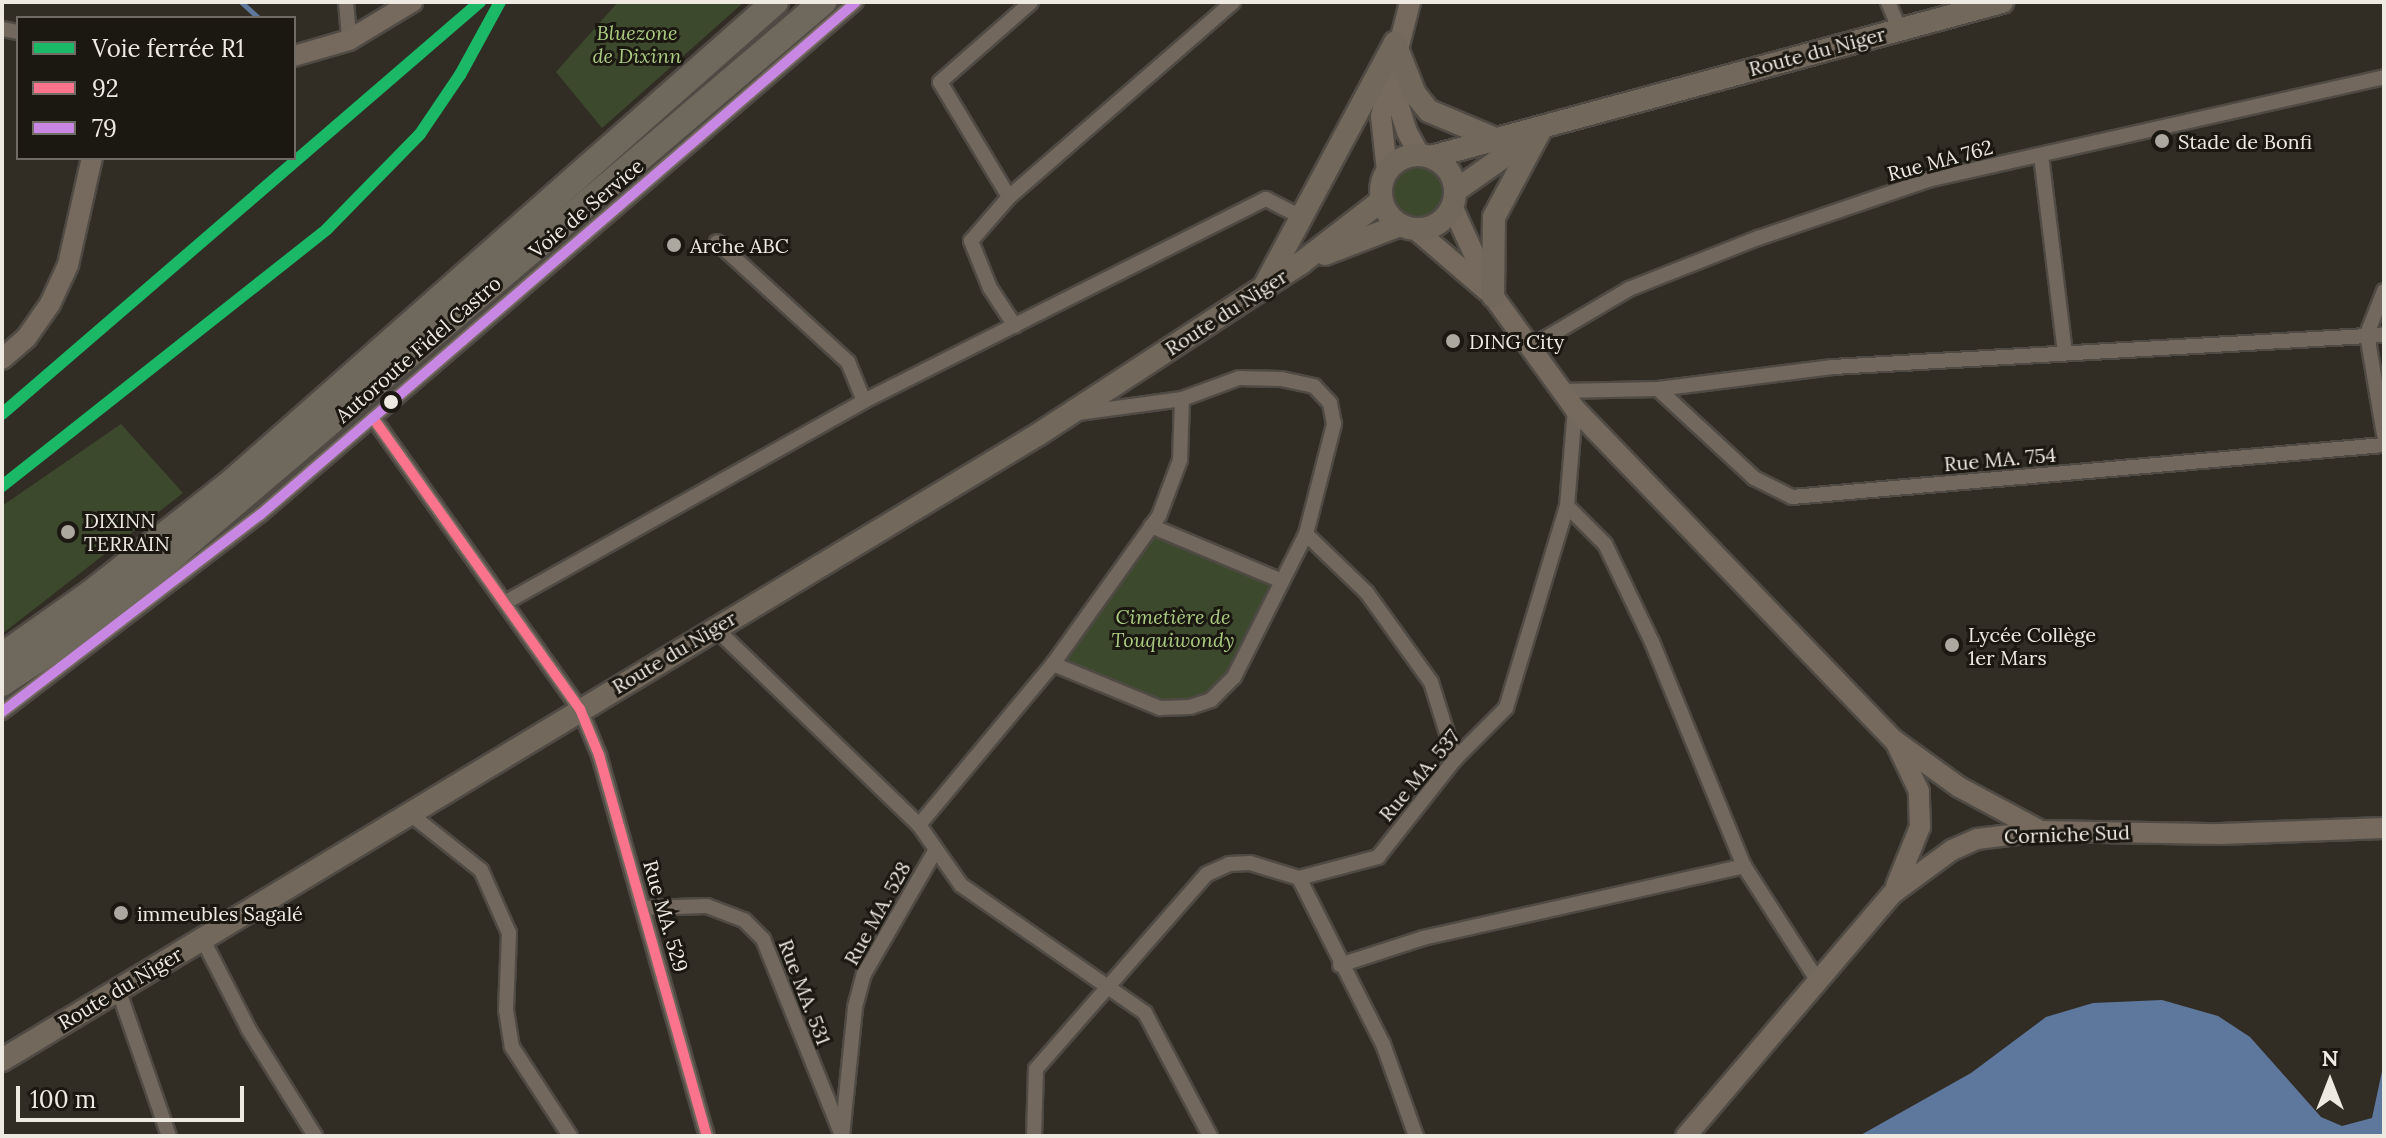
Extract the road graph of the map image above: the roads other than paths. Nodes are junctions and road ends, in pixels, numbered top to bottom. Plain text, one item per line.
1 (346, 2) edge
2 (412, 2) edge
3 (775, 2) edge
4 (823, 2) edge
5 (856, 2) edge
6 (1031, 2) edge
7 (1233, 2) edge
8 (1410, 2) edge
9 (1888, 2) edge
10 (2002, 2) edge
11 (1899, 28) junction
12 (349, 40) junction
13 (1395, 43) junction
14 (296, 55) edge
15 (1389, 73) junction
16 (2384, 77) edge
17 (1540, 131) junction
18 (1498, 140) junction
19 (2041, 155) junction
20 (1426, 156) junction
21 (92, 160) edge
22 (1387, 171) junction
23 (1009, 197) junction
24 (1454, 199) junction
25 (1381, 201) junction
26 (1301, 217) junction
27 (1407, 227) junction
28 (717, 242) dead end
29 (1301, 263) junction
30 (1264, 286) junction
31 (2384, 291) edge
32 (1493, 296) junction
33 (1015, 326) junction
34 (2367, 334) junction
35 (2384, 335) edge
36 (1529, 348) junction
37 (2065, 352) junction
38 (2, 359) edge
39 (1658, 389) junction
40 (1561, 391) junction
41 (1182, 399) junction
42 (864, 401) junction
43 (1575, 409) junction
44 (1069, 414) junction
45 (373, 418) junction
46 (2384, 435) edge
47 (2384, 445) edge
48 (1567, 506) junction
49 (1151, 526) junction
50 (1306, 534) junction
51 (1282, 581) junction
52 (508, 601) junction
53 (714, 627) junction
54 (2, 656) edge
55 (1053, 664) junction
56 (2, 683) edge
57 (580, 709) junction
58 (2, 712) edge
59 (1894, 740) junction
60 (1455, 759) junction
61 (409, 813) junction
62 (919, 825) junction
63 (2384, 828) edge
64 (2041, 831) junction
65 (934, 853) junction
66 (1744, 866) junction
67 (1299, 878) junction
68 (1892, 894) junction
69 (643, 908) junction
70 (202, 938) junction
71 (1340, 965) junction
72 (1819, 983) junction
73 (1111, 988) junction
74 (118, 989) junction
75 (2, 1060) edge
76 (169, 1136) edge
77 (315, 1136) edge
78 (570, 1136) edge
79 (707, 1136) edge
80 (842, 1136) edge
81 (1034, 1136) edge
82 (1210, 1136) edge
83 (1416, 1136) edge
84 (1686, 1136) edge

1 - 12 street
2 - 12 main road
3 - 54 highway, Autoroute Fidel Castro
4 - 56 highway, Autoroute Fidel Castro
5 - 45 street, Voie de Service
6 - 23 street
7 - 23 street
8 - 13 main road
9 - 11 street
10 - 11 main road, Route du Niger
11 - 17 main road, Route du Niger
12 - 14 main road
13 - 15 main road
13 - 18 main road
13 - 26 main road
15 - 20 main road
15 - 22 main road
16 - 19 street, Rue MA 762
17 - 18 main road, Route du Niger
17 - 24 main road, Route du Niger
17 - 32 main road
18 - 20 main road, Route du Niger
19 - 36 street, Rue MA 762
19 - 37 street
20 - 22 main road
20 - 24 main road
21 - 38 main road
22 - 25 main road
23 - 33 street
24 - 27 main road
24 - 32 main road
25 - 27 main road
25 - 29 main road, Route du Niger
26 - 30 main road
26 - 33 street
27 - 29 main road, Route du Niger
27 - 32 main road
28 - 42 street
29 - 30 main road, Route du Niger
30 - 44 main road, Route du Niger
31 - 34 street
32 - 36 main road
33 - 42 street
34 - 35 street
34 - 37 street
34 - 46 street
36 - 40 main road
37 - 39 street
39 - 40 street
39 - 47 street, Rue MA. 754
40 - 43 main road
41 - 44 street
41 - 49 street
41 - 50 street
42 - 52 street
43 - 48 street, Rue MA. 537
43 - 59 main road
44 - 53 main road, Route du Niger
45 - 52 street, Rue MA. 529
45 - 58 street, Voie de Service
48 - 60 street, Rue MA. 537
48 - 66 street
49 - 51 street
49 - 55 street
50 - 51 street
50 - 60 street
51 - 55 street
52 - 57 street, Rue MA. 529
53 - 57 main road, Route du Niger
53 - 62 street
55 - 62 street
57 - 61 main road, Route du Niger
57 - 69 street, Rue MA. 529
59 - 64 main road
59 - 68 main road
60 - 67 street, Rue MA. 537
61 - 70 main road, Route du Niger
61 - 78 street
62 - 65 street
63 - 64 main road, Corniche Sud
64 - 68 main road, Corniche Sud
65 - 73 street
65 - 80 street, Rue MA. 528
66 - 71 street
66 - 72 street
67 - 71 street
67 - 73 street
68 - 72 main road, Corniche Sud
69 - 79 street, Rue MA. 529
69 - 80 street, Rue MA. 531
70 - 74 main road, Route du Niger
70 - 77 street
71 - 83 street
72 - 84 main road, Corniche Sud
73 - 81 street
73 - 82 street
74 - 75 main road, Route du Niger
74 - 76 street

